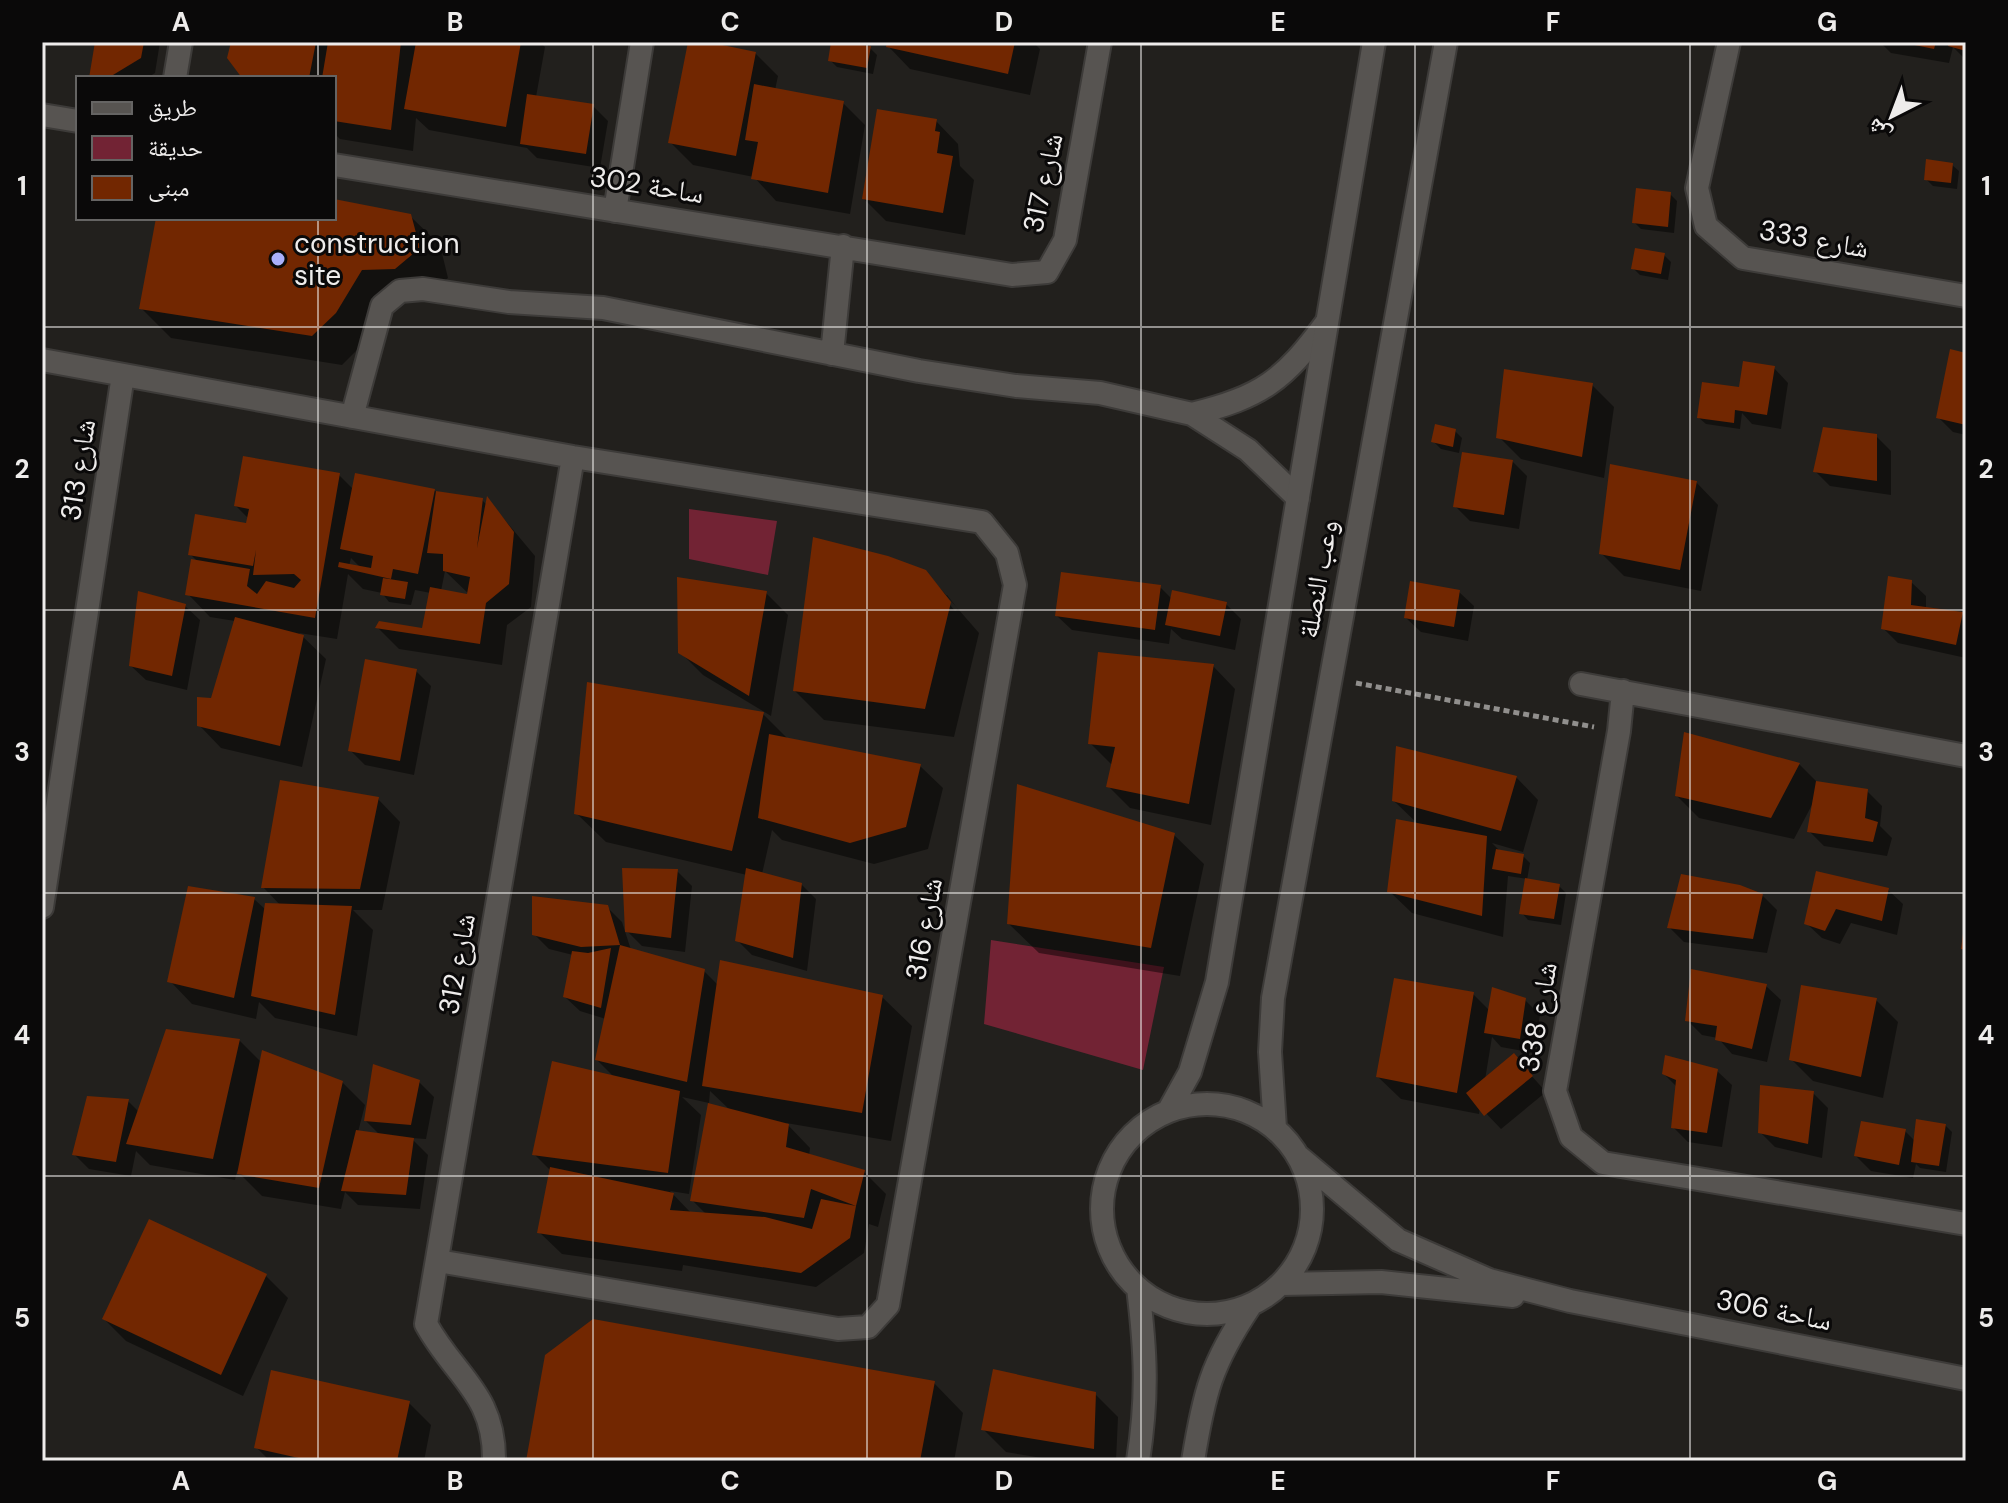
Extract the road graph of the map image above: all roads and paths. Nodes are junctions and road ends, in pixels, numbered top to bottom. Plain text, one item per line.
1 (181, 42) edge
2 (642, 42) edge
3 (1100, 42) edge
4 (1374, 42) edge
5 (1446, 42) edge
6 (1729, 42) edge
7 (175, 76) edge
8 (42, 115) edge
9 (76, 121) edge
10 (336, 165) edge
11 (615, 211) junction
12 (843, 246) junction
13 (1966, 296) edge
14 (1326, 323) junction
15 (832, 354) junction
16 (42, 360) edge
17 (123, 375) junction
18 (1192, 414) junction
19 (352, 417) junction
20 (573, 457) junction
21 (1298, 498) junction
22 (1331, 679) junction
23 (1581, 684) dead end
24 (1623, 691) junction
25 (1619, 731) junction
26 (1966, 756) edge
27 (42, 907) edge
28 (1169, 1110) junction
29 (1275, 1128) junction
30 (1299, 1157) junction
31 (1966, 1224) edge
32 (438, 1261) junction
33 (1282, 1284) junction
34 (1138, 1288) junction
35 (1570, 1301) junction
36 (1250, 1306) junction
37 (1966, 1379) edge
38 (494, 1461) edge
39 (1138, 1461) edge
40 (1193, 1461) edge

1 - 7 street
2 - 11 street
3 - 12 street, شارع 317
4 - 14 street, وعب النصلة
5 - 22 street, وعب النصلة
6 - 13 street, شارع 333
8 - 9 street
10 - 11 street, ساحة 302
11 - 12 street, ساحة 302
12 - 15 street
14 - 18 street
14 - 21 street, وعب النصلة
15 - 18 street
15 - 19 street
16 - 17 street
17 - 19 street
17 - 27 street, شارع 313
18 - 21 street
19 - 20 street
20 - 32 street, شارع 312
20 - 32 street, شارع 316
21 - 28 street, وعب النصلة
22 - 25 path
22 - 29 street, وعب النصلة
23 - 24 street
24 - 25 street, شارع 338
24 - 26 street
25 - 31 street, شارع 338
28 - 29 street
28 - 34 street
29 - 30 street
30 - 33 street
30 - 35 street, ساحة 306
32 - 38 street, شارع 312
33 - 35 street, ساحة 306
33 - 36 street
34 - 36 street
34 - 39 street
35 - 37 street, ساحة 306
36 - 40 street

